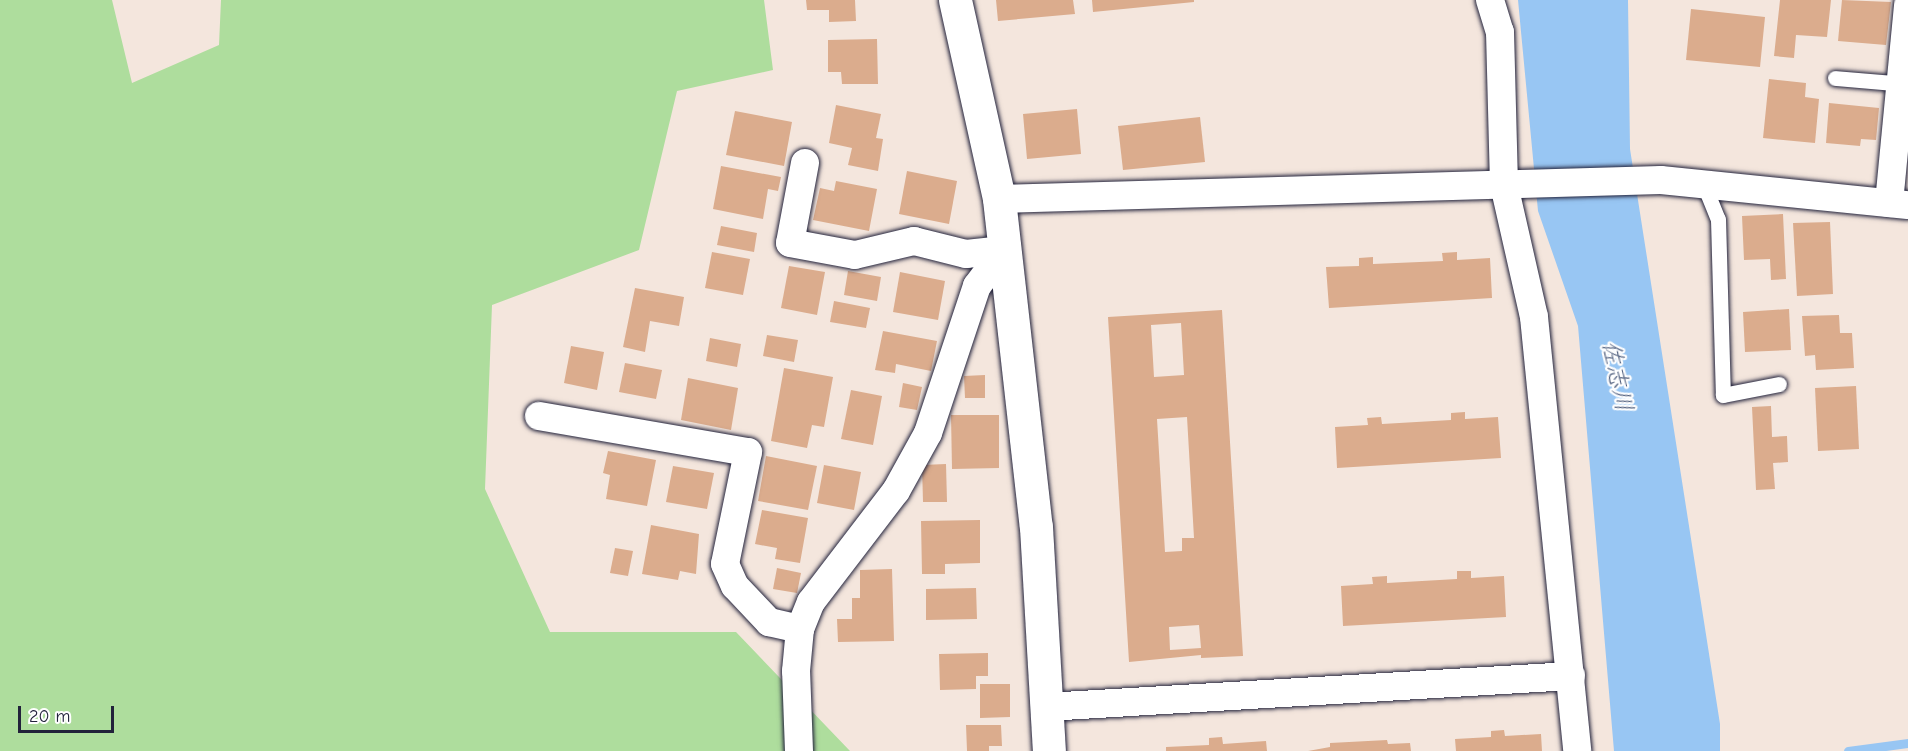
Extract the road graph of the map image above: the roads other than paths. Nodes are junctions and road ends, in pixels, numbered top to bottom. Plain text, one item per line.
1 (955, 0) edge
2 (1490, 0) edge
3 (1908, 5) edge
4 (1835, 78) dead end
5 (1904, 84) edge
6 (805, 163) dead end
7 (1504, 185) junction
8 (1704, 185) junction
9 (999, 199) junction
10 (1898, 204) edge
11 (1004, 250) junction
12 (1779, 384) dead end
13 (539, 416) dead end
14 (800, 628) junction
15 (1571, 676) junction
16 (1046, 707) junction
17 (799, 751) edge
18 (1049, 751) edge
19 (1577, 751) edge

1 - 9 street
2 - 7 street
3 - 5 street
4 - 5 lane
5 - 10 street
6 - 11 street
7 - 8 street
7 - 9 street
7 - 15 street
8 - 10 street
8 - 12 lane
9 - 11 street
11 - 14 street
11 - 16 street
13 - 14 street
14 - 17 street
15 - 16 street
15 - 19 street
16 - 18 street

